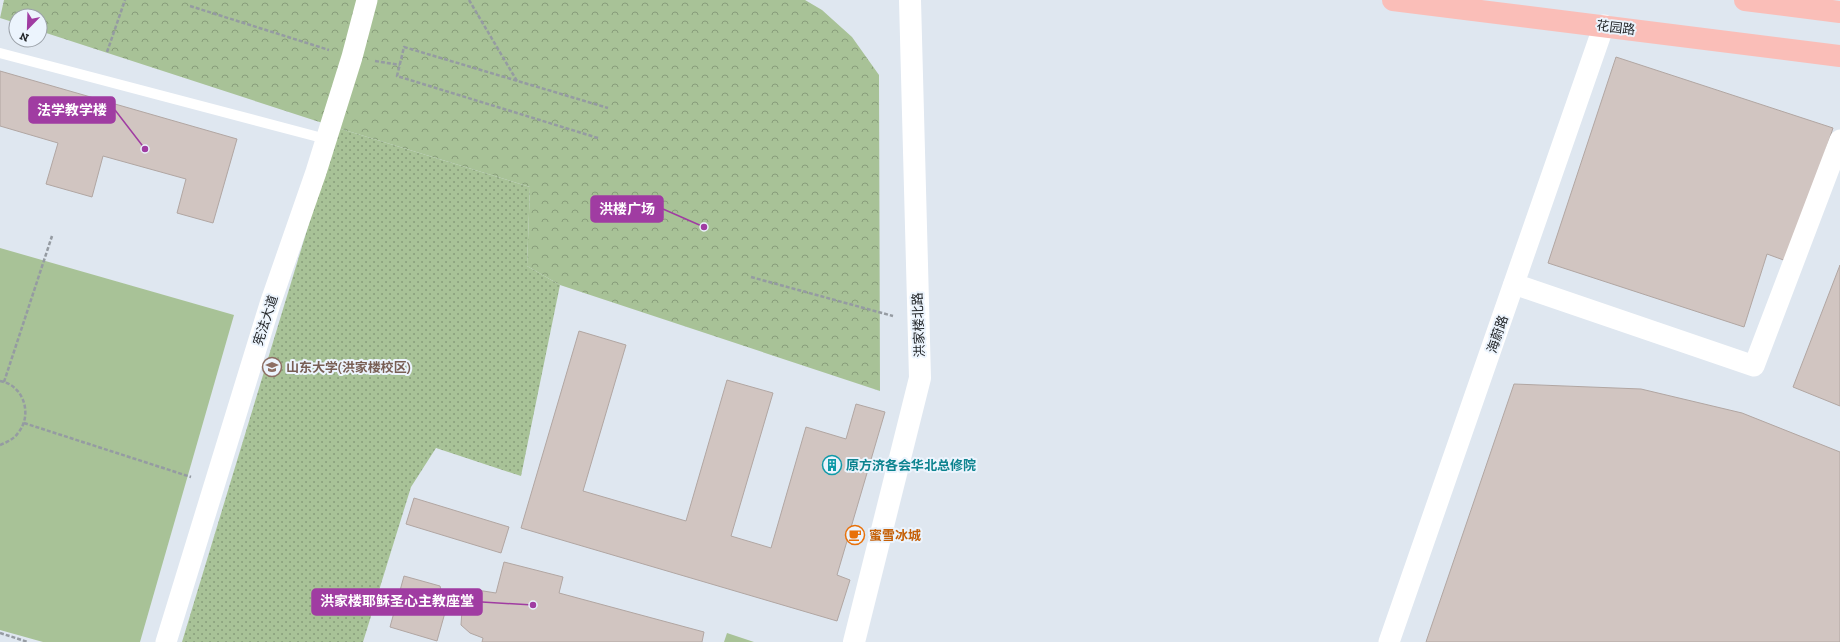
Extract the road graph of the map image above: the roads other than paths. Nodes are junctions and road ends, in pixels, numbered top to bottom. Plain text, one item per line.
1 (367, 0) edge
2 (910, 0) edge
3 (1393, 0) edge
4 (1745, 0) edge
5 (1840, 12) edge
6 (1604, 25) junction
7 (0, 53) edge
8 (1840, 56) edge
9 (326, 139) junction
10 (1840, 140) edge
11 (1514, 284) junction
12 (166, 642) edge
13 (854, 642) edge
14 (1389, 642) edge

1 - 9 street, 宪法大道
2 - 13 street, 洪家楼北路
3 - 6 main road, 花园路
4 - 5 main road
6 - 8 main road, 花园路
6 - 11 street, 海蔚路
7 - 9 lane
9 - 12 street, 宪法大道
10 - 11 street
11 - 14 street, 海蔚路

